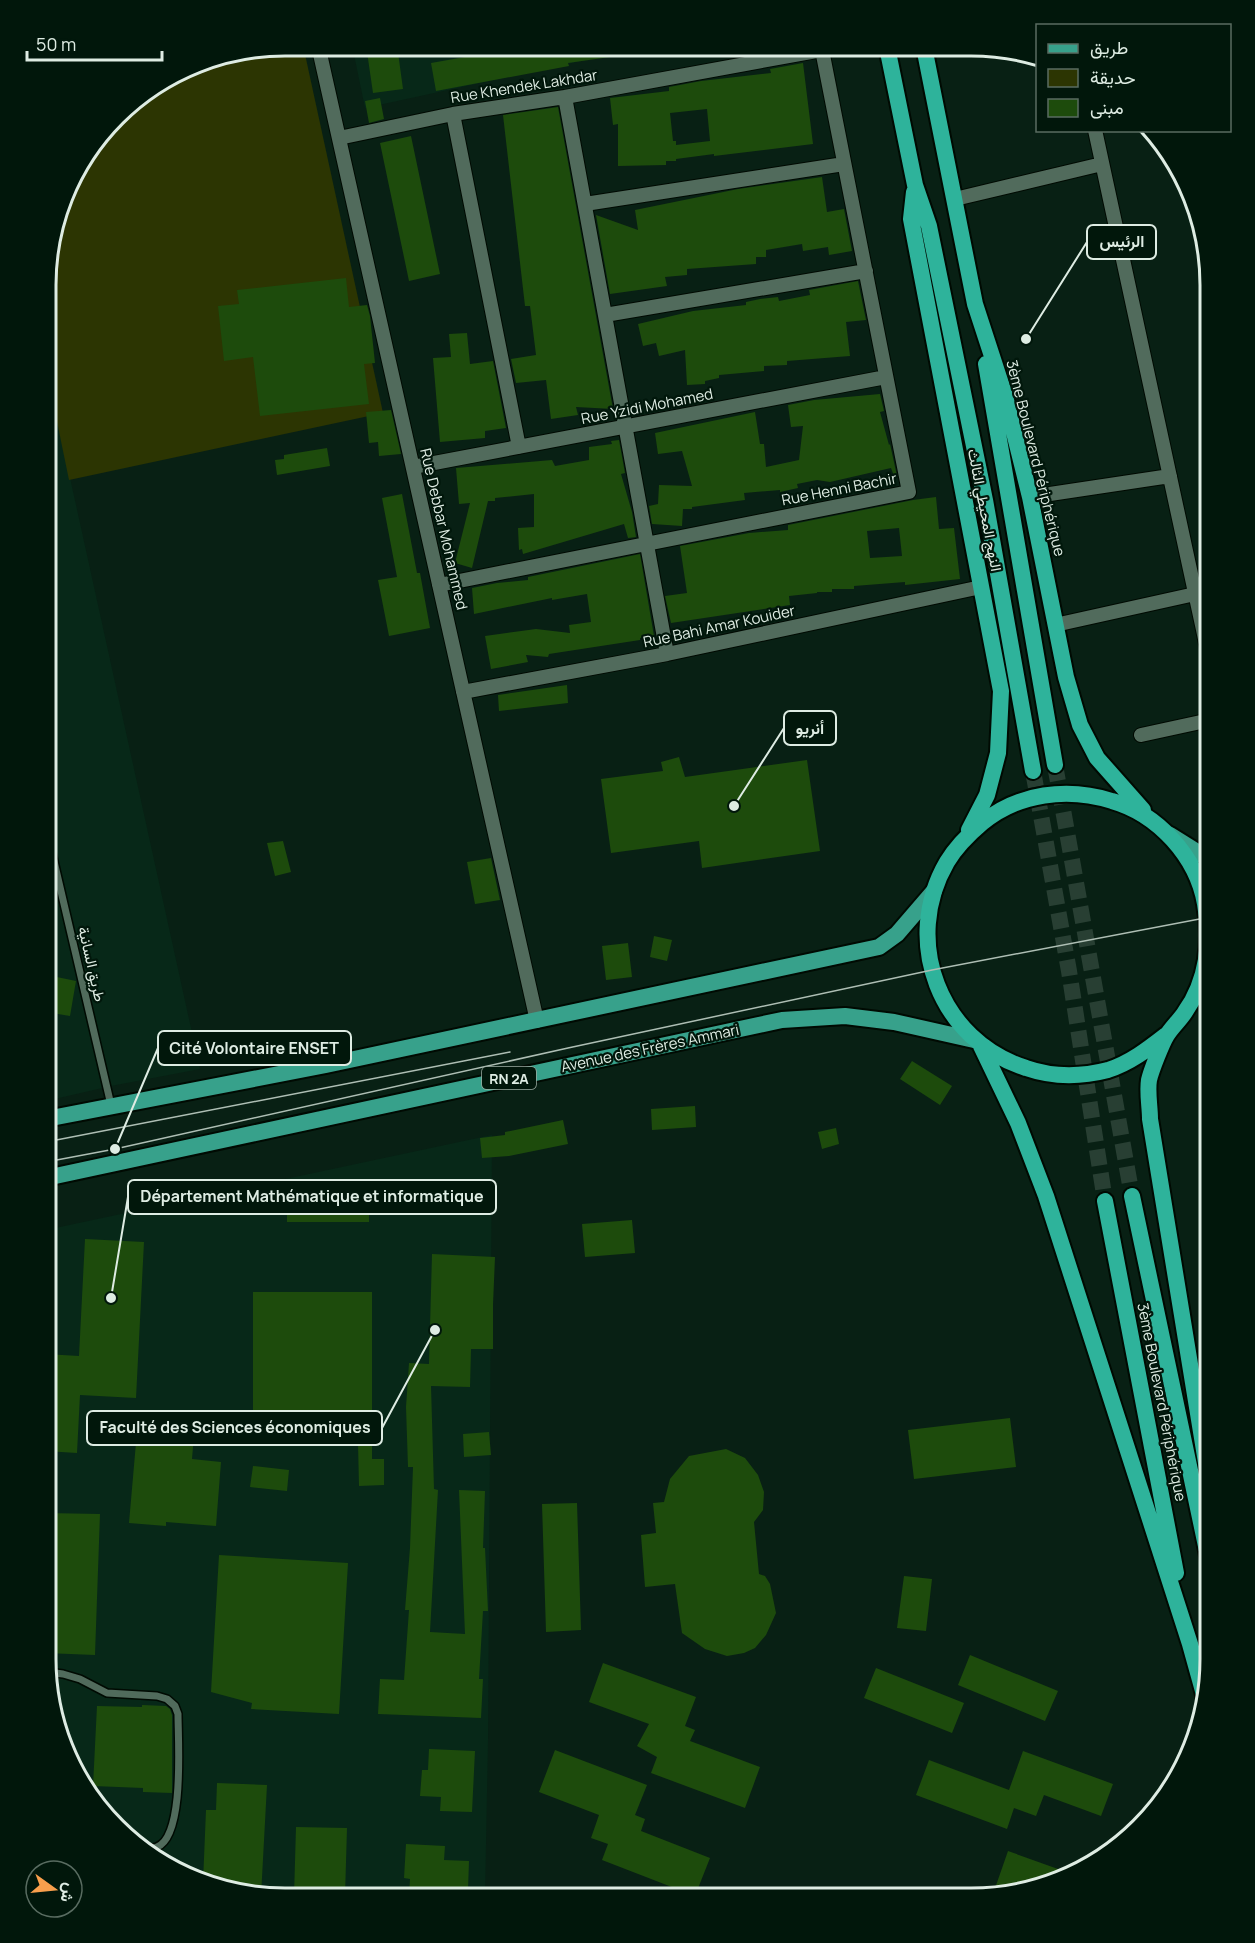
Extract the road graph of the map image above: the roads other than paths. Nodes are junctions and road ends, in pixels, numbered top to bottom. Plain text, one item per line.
1 (320, 56) edge
2 (789, 56) edge
3 (823, 56) edge
4 (889, 56) edge
5 (926, 56) edge
6 (565, 97) junction
7 (453, 114) junction
8 (1095, 132) edge
9 (339, 138) junction
10 (844, 164) junction
11 (1102, 164) junction
12 (915, 185) junction
13 (955, 199) junction
14 (585, 204) junction
15 (866, 271) junction
16 (975, 304) junction
17 (605, 315) junction
18 (886, 377) junction
19 (626, 427) junction
20 (519, 447) junction
21 (413, 467) junction
22 (1170, 476) junction
23 (1029, 497) junction
24 (647, 544) junction
25 (439, 585) junction
26 (981, 587) junction
27 (1195, 594) junction
28 (1200, 617) edge
29 (1055, 625) junction
30 (667, 654) junction
31 (463, 692) junction
32 (1200, 722) edge
33 (1141, 735) dead end
34 (1055, 765) tunnel mouth
35 (1033, 771) tunnel mouth
36 (1151, 820) junction
37 (1166, 832) junction
38 (966, 837) junction
39 (1191, 848) junction
40 (1200, 849) edge
41 (1200, 854) edge
42 (56, 869) edge
43 (1200, 886) edge
44 (934, 891) junction
45 (1200, 986) edge
46 (537, 1021) junction
47 (1166, 1035) junction
48 (977, 1043) junction
49 (112, 1107) junction
50 (56, 1117) edge
51 (56, 1176) edge
52 (1132, 1196) tunnel mouth
53 (1105, 1201) tunnel mouth
54 (1200, 1426) edge
55 (1200, 1522) edge
56 (1190, 1644) junction
57 (56, 1674) edge
58 (1199, 1676) edge
59 (155, 1847) edge

1 - 9 street, Rue Debbar Mohammed
2 - 6 street, Rue Khendek Lakhdar
3 - 10 street, Rue Henni Bachir
4 - 12 highway
5 - 13 highway, 3ème Boulevard Périphérique
6 - 7 street, Rue Khendek Lakhdar
6 - 14 street
7 - 9 street, Rue Khendek Lakhdar
7 - 20 street
8 - 11 street
9 - 21 street, Rue Debbar Mohammed
10 - 14 street
10 - 15 street, Rue Henni Bachir
11 - 13 street
11 - 22 street
12 - 26 highway, النهج المحيطي الثالث
12 - 35 highway
13 - 16 highway, 3ème Boulevard Périphérique
14 - 17 street
15 - 17 street
15 - 18 street, Rue Henni Bachir
16 - 23 highway, 3ème Boulevard Périphérique
16 - 34 highway, النهج المحيطي الثالث
17 - 19 street
18 - 19 street, Rue Yzidi Mohamed
18 - 24 street, Rue Henni Bachir
19 - 20 street, Rue Yzidi Mohamed
19 - 24 street
20 - 21 street, Rue Yzidi Mohamed
21 - 25 street, Rue Debbar Mohammed
22 - 23 street
22 - 27 street
23 - 29 highway, 3ème Boulevard Périphérique
24 - 25 street, Rue Henni Bachir
24 - 30 street
25 - 31 street, Rue Debbar Mohammed
26 - 30 street, Rue Bahi Amar Kouider
26 - 38 highway, النهج المحيطي الثالث
27 - 28 street
27 - 29 street
29 - 36 highway, 3ème Boulevard Périphérique
30 - 31 street, Rue Bahi Amar Kouider
31 - 46 street, Rue Debbar Mohammed
32 - 33 street
36 - 37 highway
36 - 38 highway
37 - 39 main road
37 - 43 highway
38 - 44 highway
39 - 40 street
39 - 41 main road
42 - 49 lane, طريق السانية
44 - 46 main road
44 - 48 highway
45 - 47 highway
46 - 49 main road
47 - 48 highway
47 - 54 highway
48 - 51 main road, Avenue des Frères Ammari / RN 2A
48 - 56 highway
49 - 50 main road
52 - 55 highway, 3ème Boulevard Périphérique
53 - 56 highway, 3ème Boulevard Périphérique
56 - 58 highway
57 - 59 lane

